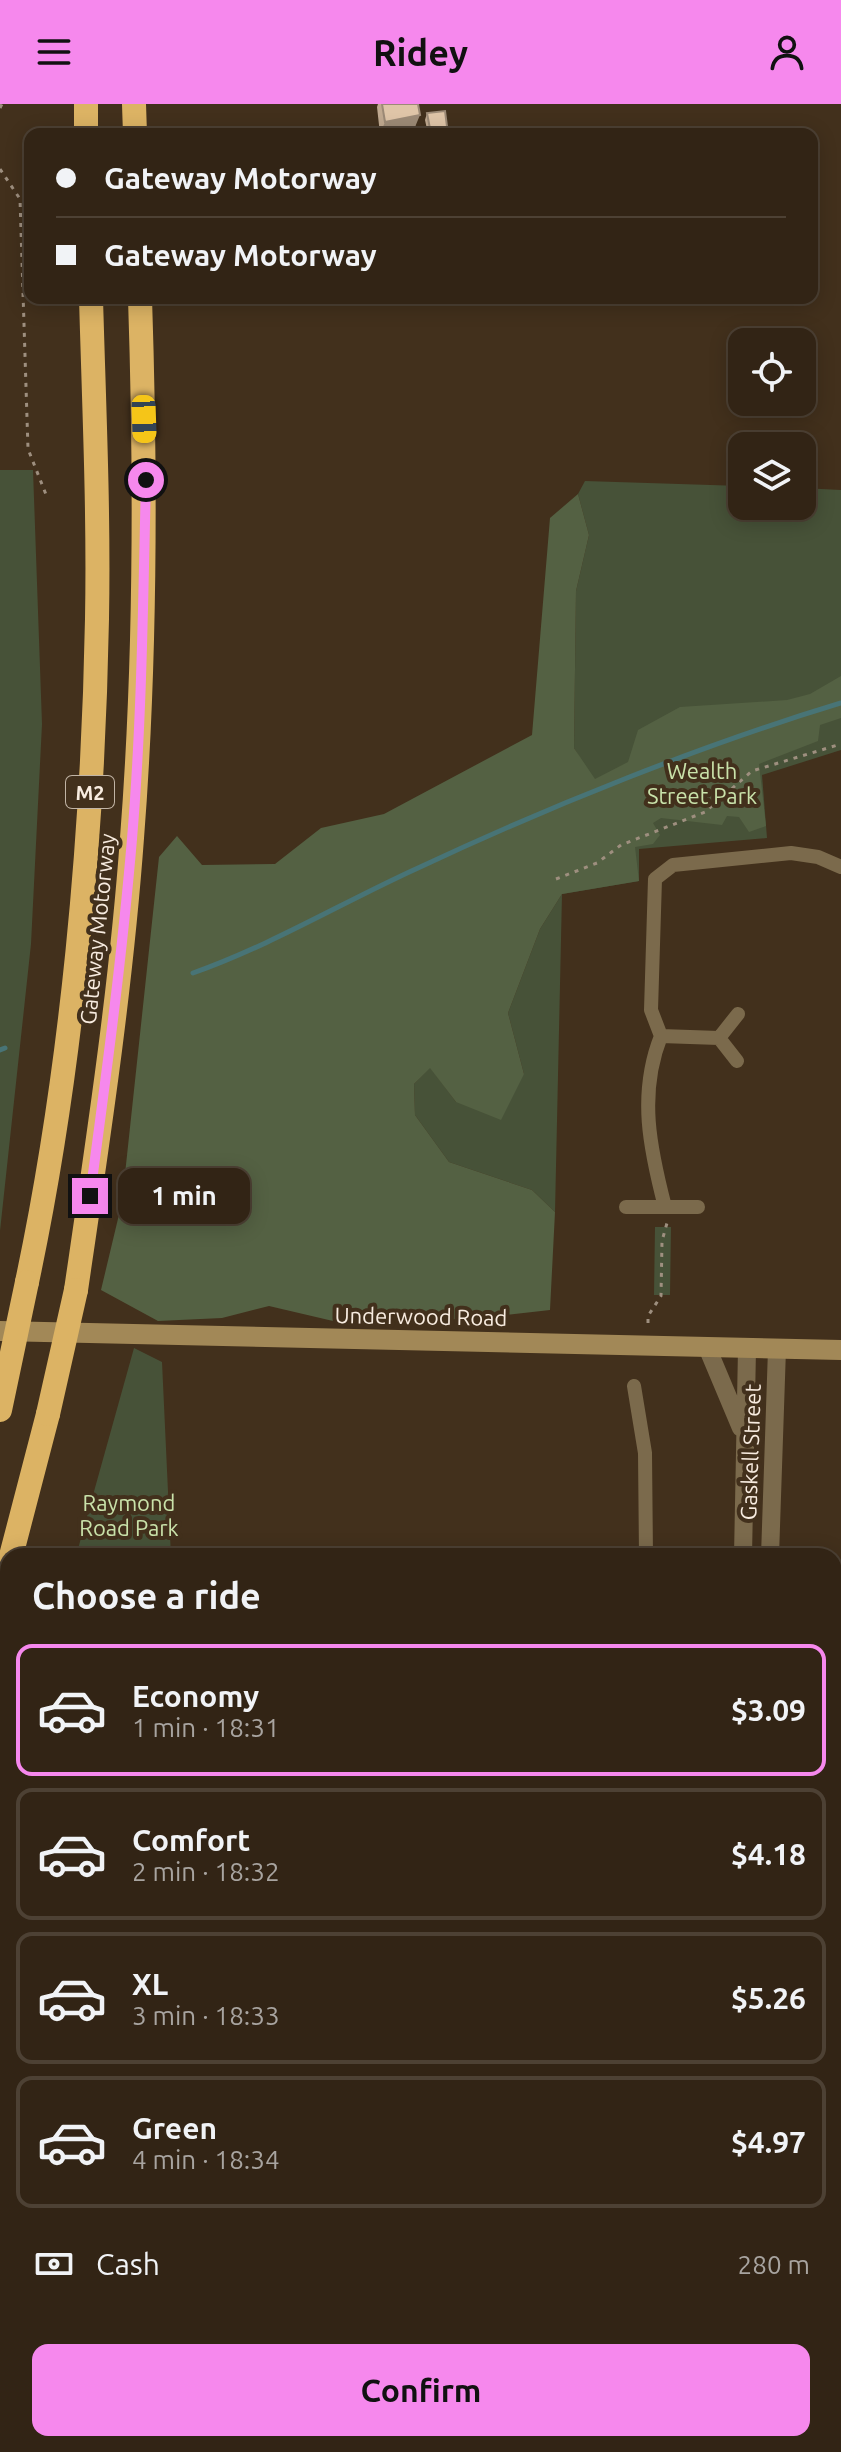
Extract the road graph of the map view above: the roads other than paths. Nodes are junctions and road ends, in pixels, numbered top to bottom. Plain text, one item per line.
1 (86, 104) edge
2 (134, 104) edge
3 (86, 128) edge
4 (135, 128) edge
5 (91, 304) edge
6 (140, 304) edge
7 (841, 867) edge
8 (738, 1014) dead end
9 (661, 1036) junction
10 (719, 1038) junction
11 (737, 1061) dead end
12 (626, 1207) dead end
13 (665, 1207) junction
14 (698, 1207) dead end
15 (0, 1331) edge
16 (707, 1347) junction
17 (747, 1349) junction
18 (777, 1349) junction
19 (841, 1350) edge
20 (634, 1386) dead end
21 (0, 1410) edge
22 (744, 1434) junction
23 (13, 1548) edge
24 (646, 1548) edge
25 (743, 1548) edge
26 (770, 1548) edge

1 - 3 highway
2 - 4 highway
5 - 21 highway, Gateway Motorway / M2, bridge
6 - 23 highway, Gateway Motorway / M2, bridge
7 - 9 street
8 - 10 street
9 - 10 street
9 - 13 street
10 - 11 street
12 - 13 street
13 - 14 street
15 - 16 main road, Underwood Road
16 - 17 main road, Underwood Road
16 - 22 street, Gaskell Street
17 - 18 main road, Underwood Road
17 - 22 street, Gaskell Street
18 - 19 main road, Underwood Road
18 - 26 street, Gaskell Street
20 - 24 street
22 - 25 street, Gaskell Street

